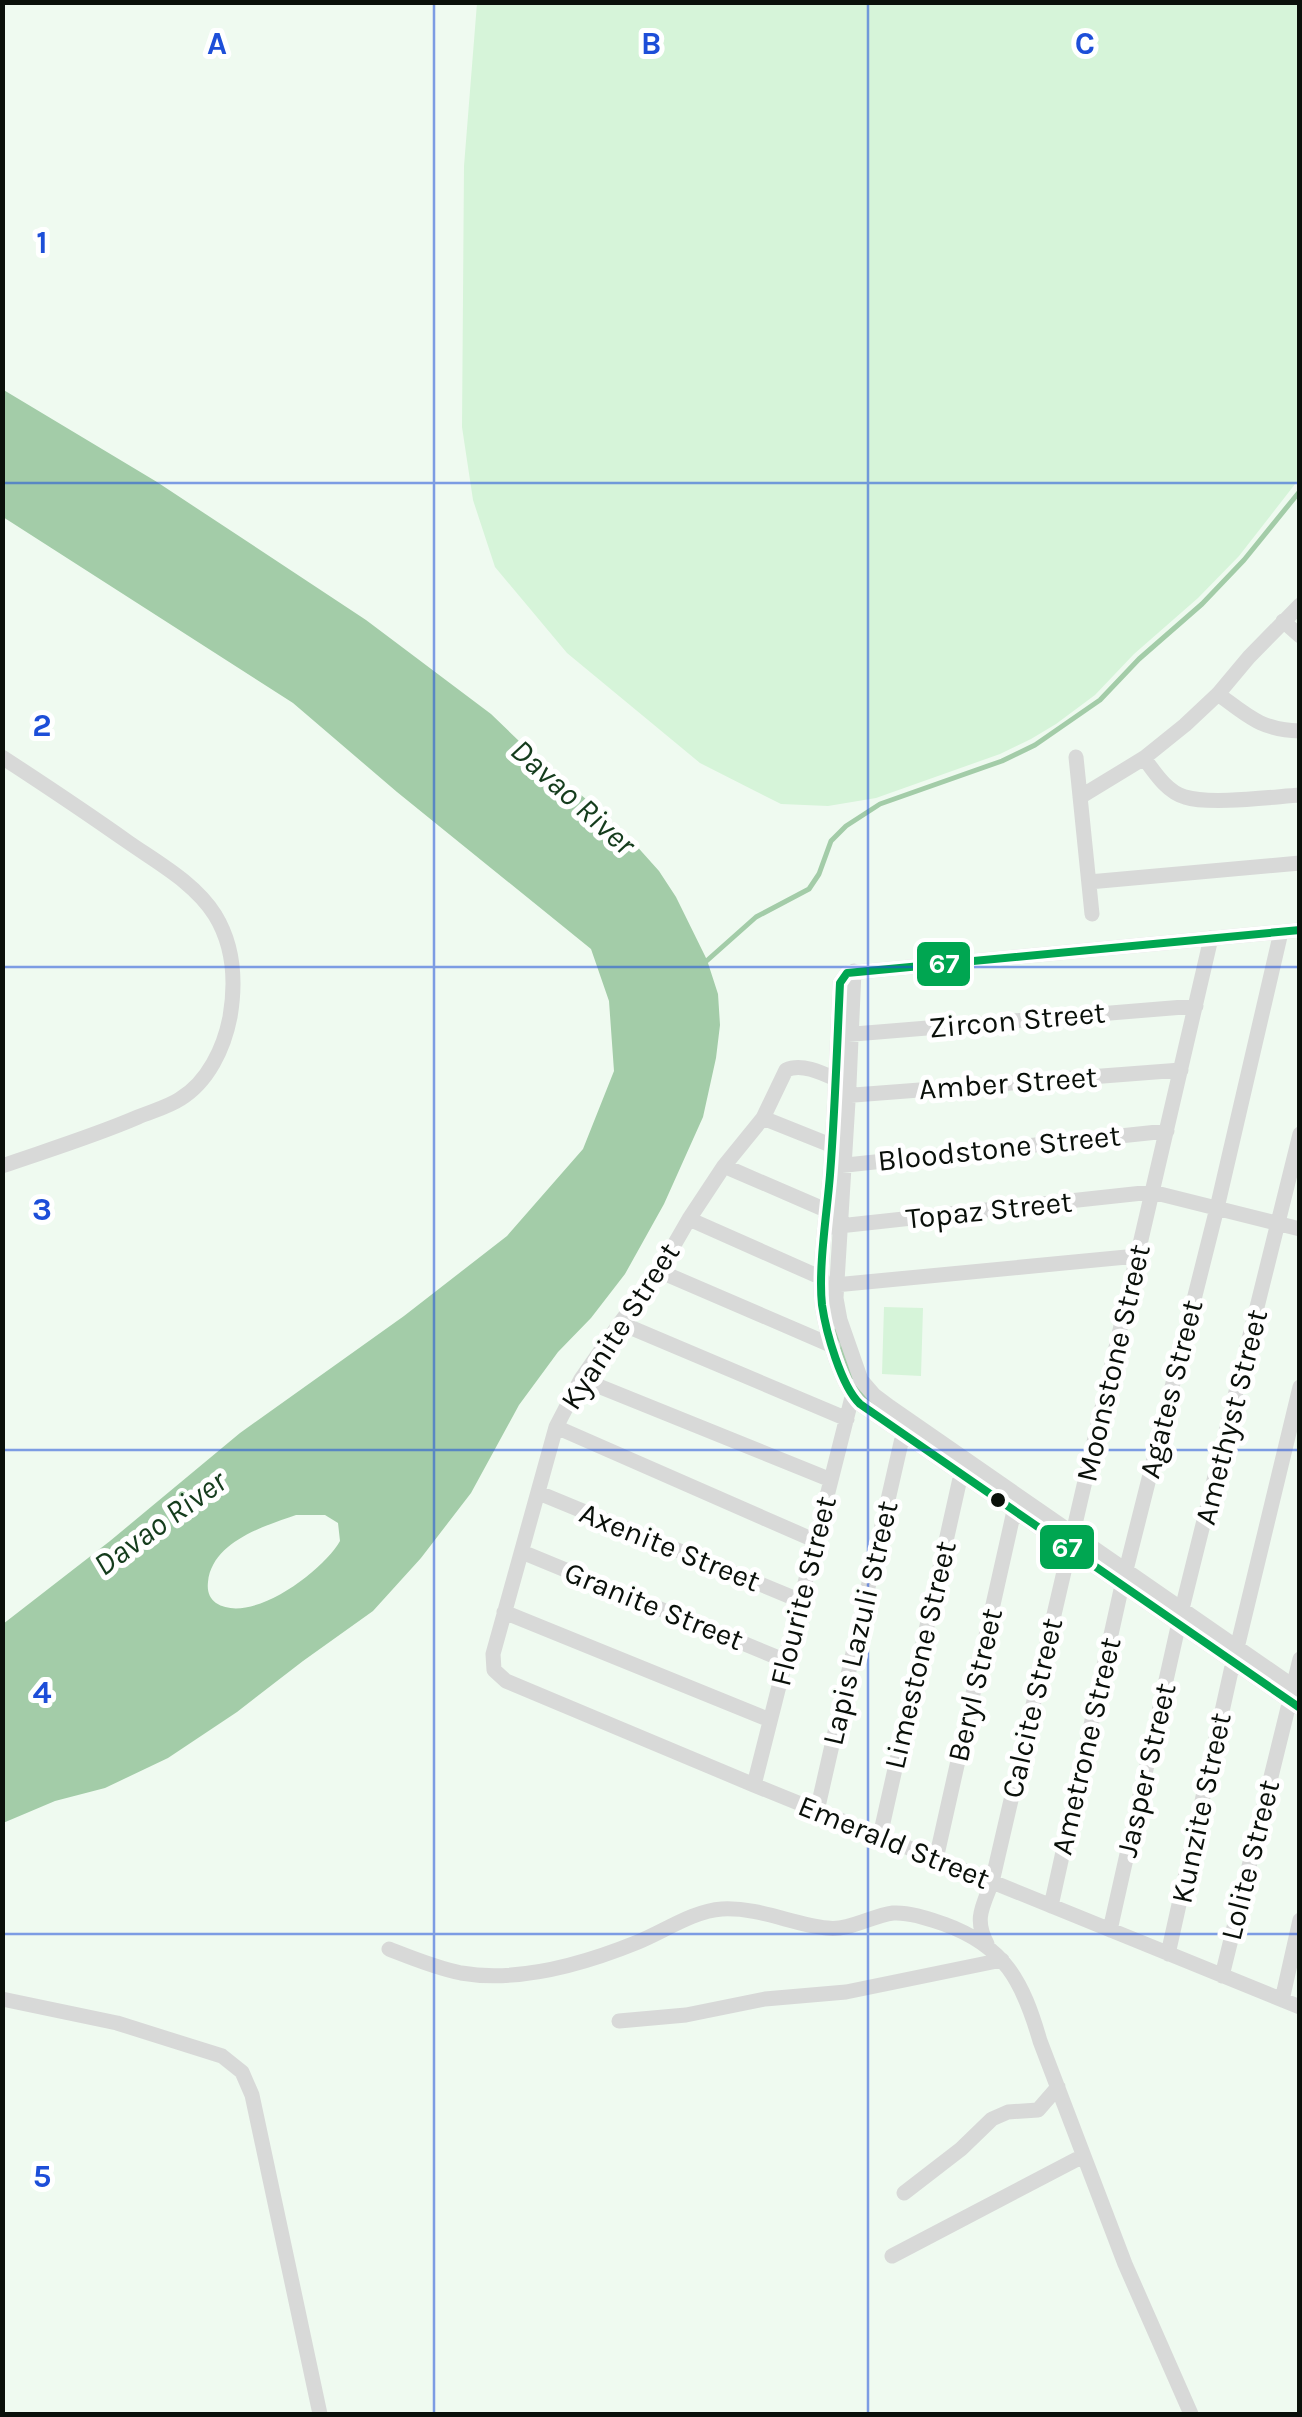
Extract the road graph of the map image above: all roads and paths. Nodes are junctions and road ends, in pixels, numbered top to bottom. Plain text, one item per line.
1 (1300, 605) edge
2 (1282, 621) junction
3 (1300, 636) edge
4 (1218, 694) junction
5 (1300, 731) edge
6 (2, 757) edge
7 (1076, 757) dead end
8 (1144, 758) junction
9 (1300, 795) edge
10 (1080, 798) junction
11 (1300, 863) edge
12 (1089, 882) junction
13 (1092, 914) dead end
14 (1300, 930) edge
15 (1281, 932) junction
16 (1212, 938) junction
17 (1196, 1006) junction
18 (844, 1035) junction
19 (1181, 1070) junction
20 (842, 1089) junction
21 (763, 1118) junction
22 (1166, 1130) junction
23 (1300, 1134) edge
24 (838, 1157) junction
25 (2, 1166) edge
26 (724, 1166) junction
27 (1152, 1192) junction
28 (1216, 1208) junction
29 (689, 1219) junction
30 (833, 1220) junction
31 (1279, 1224) junction
32 (1300, 1229) edge
33 (1138, 1256) junction
34 (659, 1271) junction
35 (828, 1282) junction
36 (620, 1322) junction
37 (833, 1346) junction
38 (581, 1379) junction
39 (1300, 1387) edge
40 (852, 1397) junction
41 (847, 1419) junction
42 (556, 1427) junction
43 (903, 1434) junction
44 (960, 1474) junction
45 (831, 1480) junction
46 (539, 1493) junction
47 (1014, 1510) junction
48 (816, 1541) junction
49 (1071, 1541) junction
50 (522, 1552) junction
51 (1124, 1578) junction
52 (801, 1601) junction
53 (504, 1612) junction
54 (1180, 1617) junction
55 (1235, 1655) junction
56 (1300, 1659) edge
57 (786, 1660) junction
58 (494, 1670) joint
59 (1295, 1697) edge
60 (770, 1720) junction
61 (754, 1785) junction
62 (818, 1811) junction
63 (880, 1836) junction
64 (936, 1859) junction
65 (992, 1882) junction
66 (1050, 1906) junction
67 (1300, 1920) edge
68 (1110, 1930) junction
69 (988, 1945) junction
70 (389, 1949) dead end
71 (1168, 1954) junction
72 (1002, 1960) junction
73 (1222, 1976) junction
74 (2, 1999) edge
75 (1282, 2000) junction
76 (1300, 2007) edge
77 (619, 2021) dead end
78 (1058, 2086) junction
79 (1083, 2156) junction
80 (904, 2194) dead end
81 (892, 2256) dead end
82 (320, 2414) edge
83 (1191, 2414) edge

1 - 2 street
2 - 3 street
2 - 4 street
4 - 5 street
4 - 8 street
6 - 25 street
7 - 10 street
8 - 9 street
8 - 10 street
10 - 12 street
11 - 12 street
12 - 13 street
14 - 15 street
15 - 16 street
15 - 28 street, Agates Street
16 - 17 street, Moonstone Street
16 - 18 street
17 - 18 street, Zircon Street
17 - 19 street, Moonstone Street
18 - 20 street
19 - 20 street, Amber Street
19 - 22 street, Moonstone Street
20 - 21 street, Kyanite Street
20 - 24 street
21 - 24 street
21 - 26 street, Kyanite Street
22 - 24 street, Bloodstone Street
22 - 27 street, Moonstone Street
23 - 31 street, Amethyst Street
24 - 30 street
26 - 29 street, Kyanite Street
26 - 30 street
27 - 28 street
27 - 30 street, Topaz Street
27 - 33 street, Moonstone Street
28 - 31 street
28 - 51 street, Agates Street
29 - 34 street, Kyanite Street
29 - 35 street
30 - 35 street
31 - 32 street
31 - 54 street, Amethyst Street
33 - 35 street
33 - 49 street, Moonstone Street
34 - 36 street, Kyanite Street
34 - 37 street
35 - 37 street
35 - 49 street
36 - 38 street, Kyanite Street
36 - 41 street
37 - 40 street
38 - 42 street, Kyanite Street
38 - 45 street
39 - 55 street, Kunzite Street
40 - 41 street, Flourite Street
40 - 43 street
41 - 45 street, Flourite Street
42 - 46 street, Kyanite Street
42 - 48 street
43 - 44 street
43 - 62 street, Lapis Lazuli Street
44 - 47 street
44 - 63 street, Limestone Street
45 - 48 street, Flourite Street
46 - 50 street, Kyanite Street
46 - 52 street, Axenite Street
47 - 49 street
47 - 64 street, Beryl Street
48 - 52 street, Flourite Street
49 - 51 street
49 - 65 street, Calcite Street
50 - 53 street, Kyanite Street
50 - 57 street, Granite Street
51 - 54 street
51 - 66 street, Ametrone Street
52 - 57 street, Flourite Street
53 - 58 street, Kyanite Street
53 - 60 street
54 - 55 street
54 - 68 street, Jasper Street
55 - 59 street
55 - 71 street, Kunzite Street
56 - 59 street, Lolite Street
57 - 60 street, Flourite Street
58 - 61 street, Emerald Street
59 - 73 street, Lolite Street
60 - 61 street, Flourite Street
61 - 62 street, Emerald Street
62 - 63 street, Emerald Street
63 - 64 street, Emerald Street
64 - 65 street, Emerald Street
65 - 66 street, Emerald Street
65 - 69 street, Calcite Street
66 - 68 street, Emerald Street
67 - 75 street
68 - 71 street, Emerald Street
69 - 70 street
69 - 72 street
71 - 73 street, Emerald Street
72 - 77 street
72 - 78 street
73 - 75 street, Emerald Street
74 - 82 street
75 - 76 street, Emerald Street
78 - 79 street
78 - 80 street
79 - 81 street
79 - 83 street

